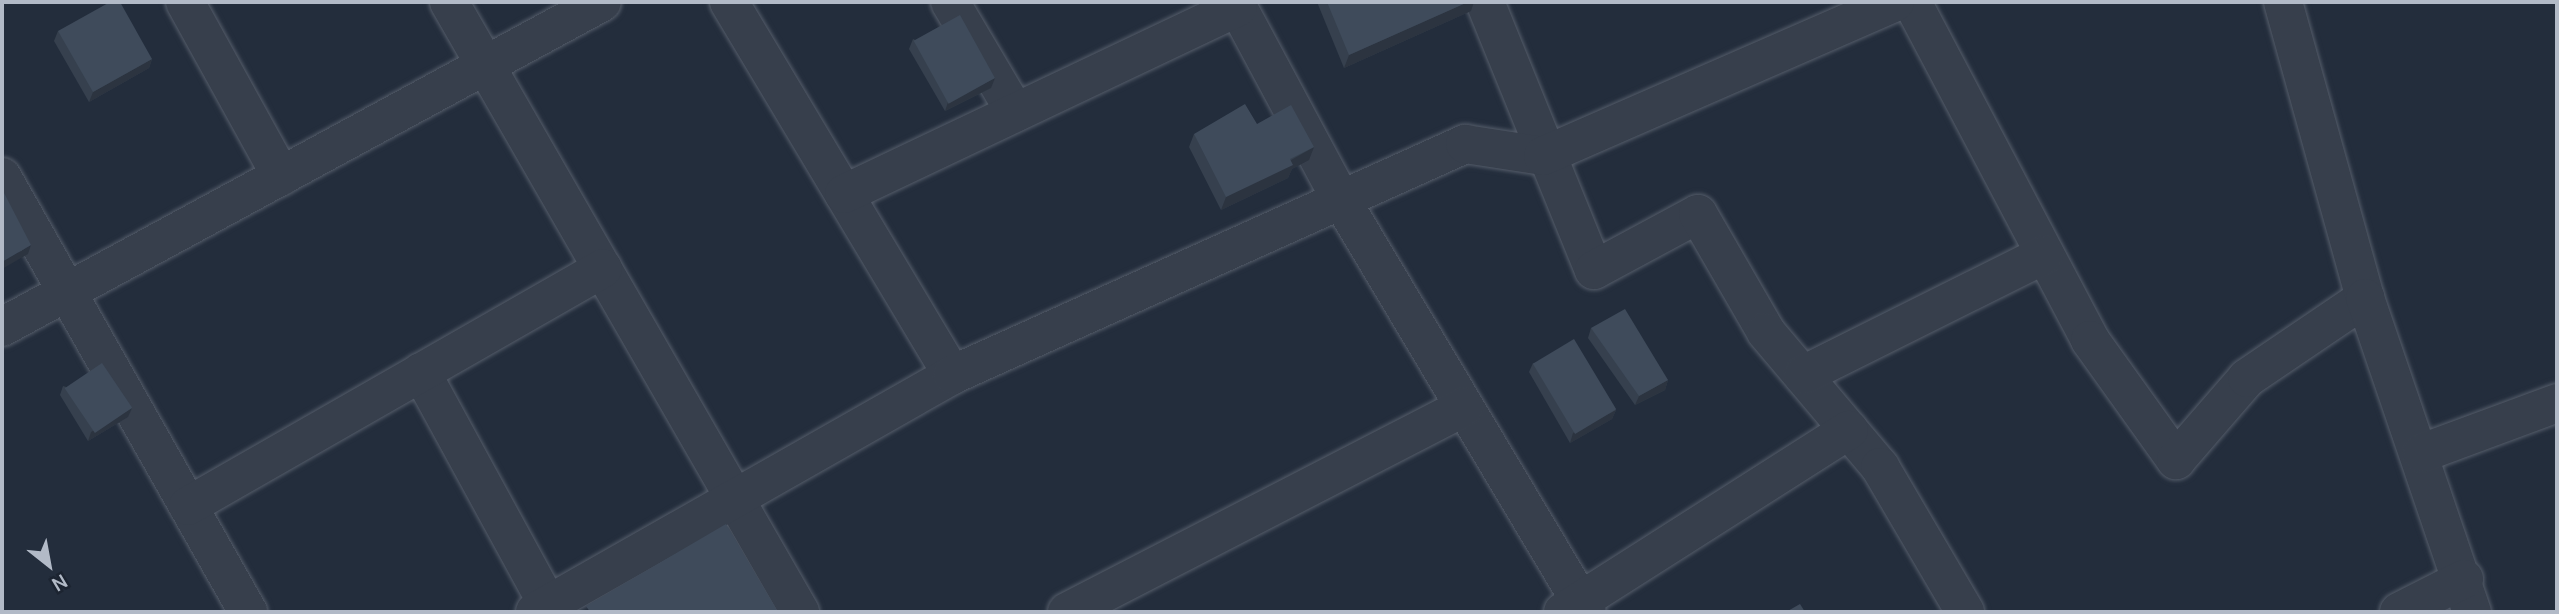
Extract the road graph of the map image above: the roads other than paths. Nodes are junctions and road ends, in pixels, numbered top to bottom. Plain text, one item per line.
1 (185, 2) edge
2 (449, 2) edge
3 (602, 2) edge
4 (729, 2) edge
5 (950, 2) edge
6 (1895, 2) edge
7 (1912, 2) edge
8 (2283, 2) edge
9 (1489, 3) edge
10 (1237, 4) edge
11 (484, 68) junction
12 (1015, 112) junction
13 (1543, 156) junction
14 (281, 176) junction
15 (2, 177) edge
16 (844, 194) junction
17 (1343, 204) junction
18 (2045, 255) junction
19 (603, 268) junction
20 (65, 292) junction
21 (2365, 298) junction
22 (2, 327) edge
23 (421, 372) junction
24 (952, 375) junction
25 (1802, 375) junction
26 (2557, 403) edge
27 (1464, 407) junction
28 (1849, 430) junction
29 (2422, 453) junction
30 (735, 498) junction
31 (188, 506) junction
32 (2468, 596) edge
33 (542, 609) edge
34 (1577, 609) edge
35 (248, 612) edge
36 (800, 612) edge
37 (1067, 612) edge
38 (1965, 612) edge
39 (2399, 612) edge

1 - 14 street
2 - 11 street
3 - 11 street
4 - 16 street
5 - 12 street
6 - 13 street
7 - 18 street
8 - 21 street
9 - 13 street
10 - 12 street
10 - 17 street
11 - 14 street
11 - 19 street
12 - 16 street
13 - 17 street
13 - 25 street
14 - 20 street
15 - 20 street
16 - 24 street
17 - 24 street
17 - 27 street
18 - 21 street
18 - 25 street
19 - 23 street
19 - 30 street
20 - 22 street
20 - 31 street
21 - 29 street
23 - 31 street
23 - 33 street
24 - 30 street
25 - 28 street
26 - 29 street
27 - 34 street
27 - 37 street
28 - 34 street
28 - 38 street
29 - 32 street
30 - 33 street
30 - 36 street
31 - 35 street
32 - 39 street

